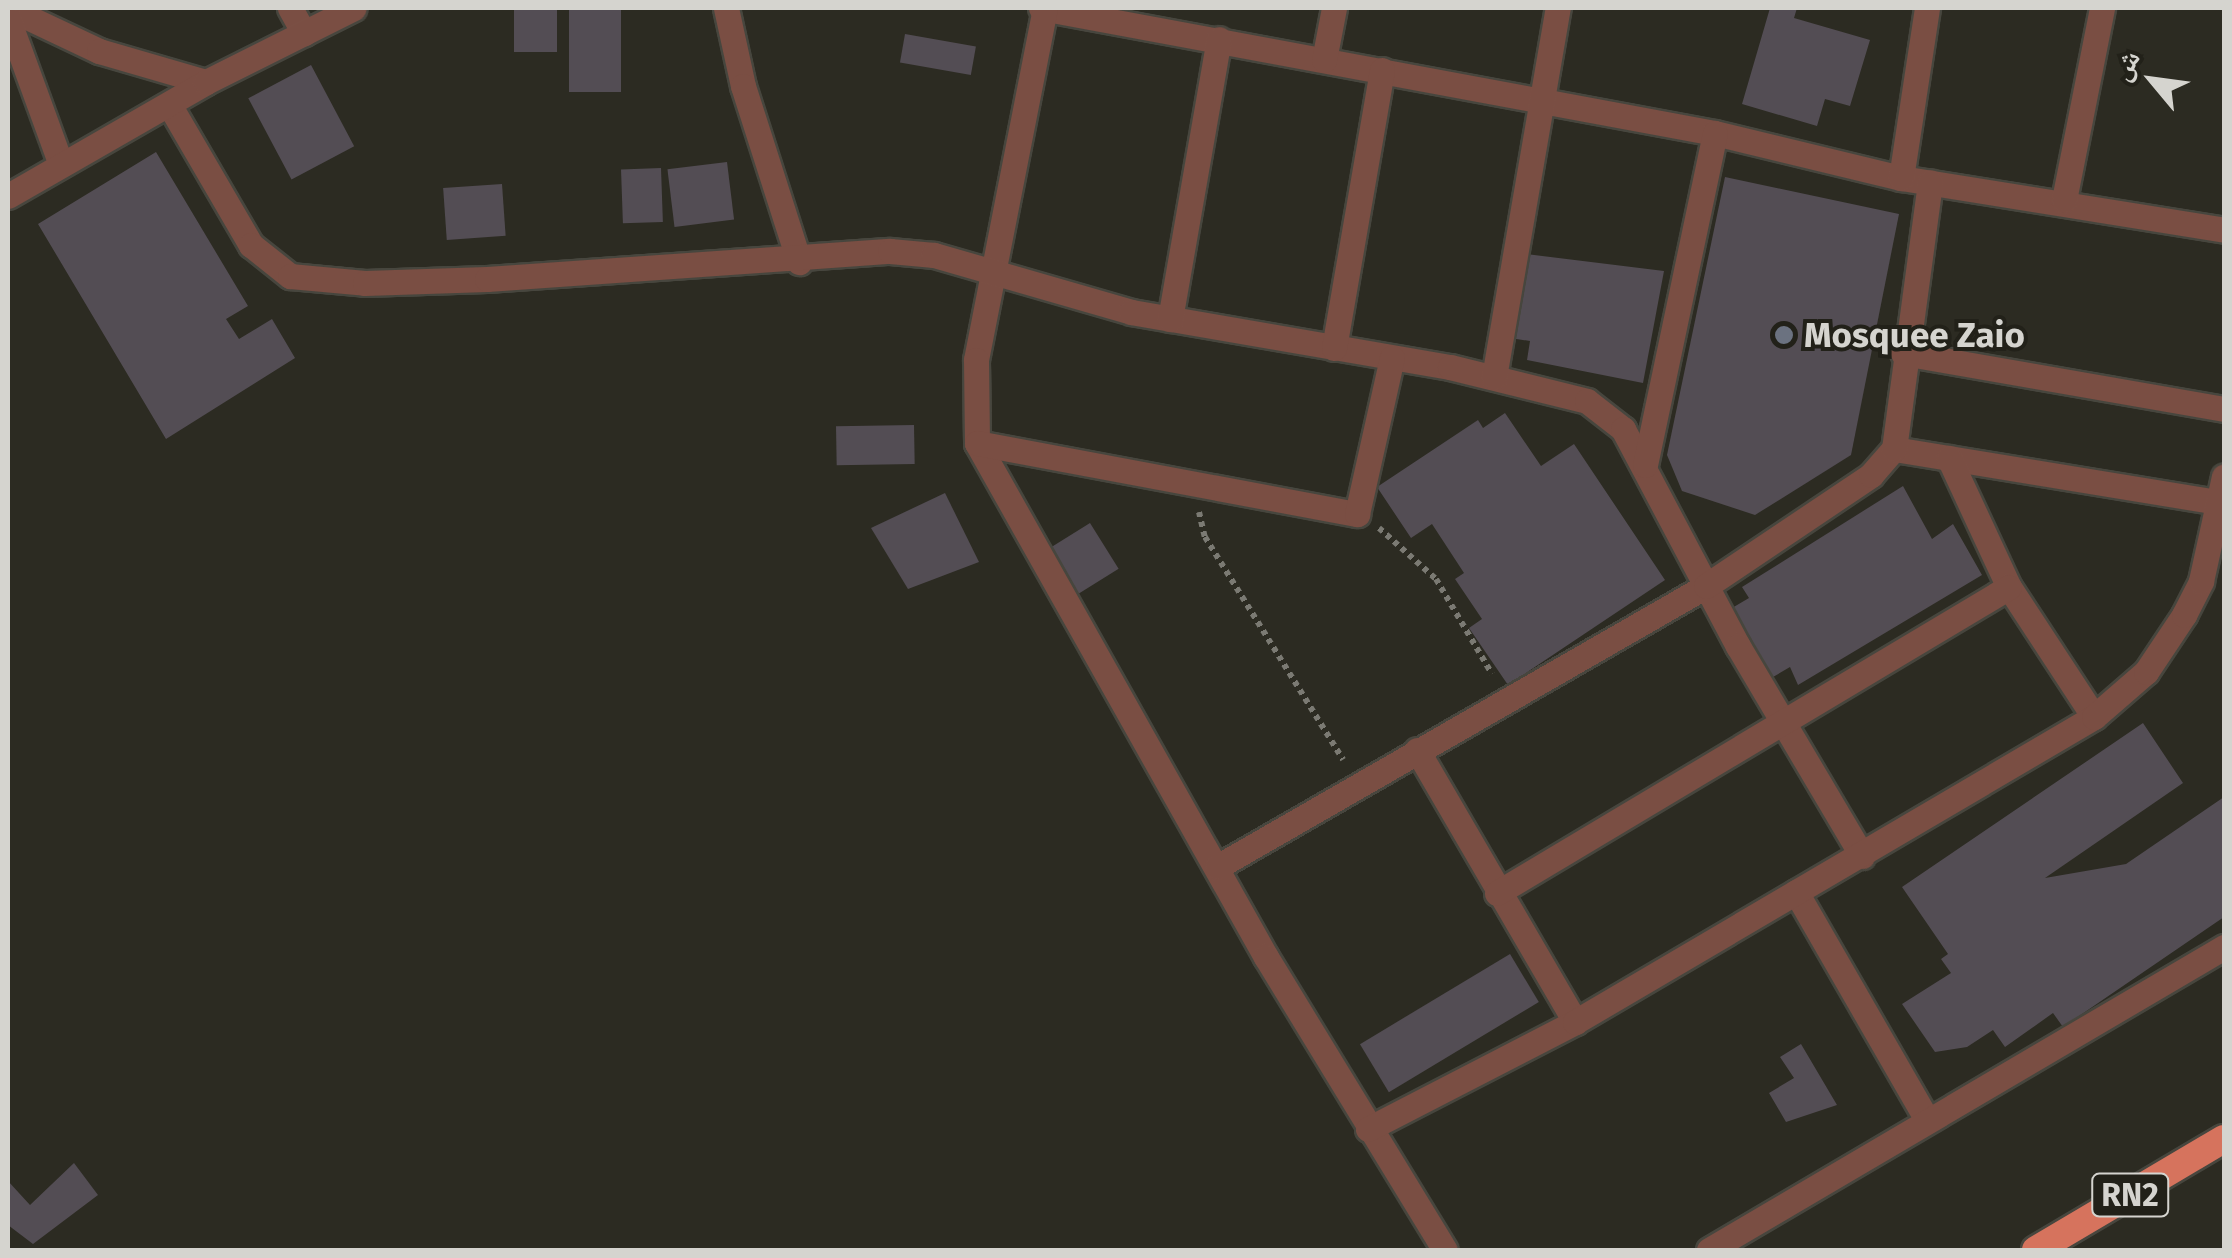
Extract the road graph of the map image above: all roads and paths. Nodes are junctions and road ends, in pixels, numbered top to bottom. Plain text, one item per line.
1 (8, 8) edge
2 (290, 8) edge
3 (354, 8) edge
4 (726, 8) edge
5 (1043, 8) edge
6 (1334, 8) edge
7 (1558, 8) edge
8 (1927, 8) edge
9 (2102, 8) edge
10 (1084, 9) edge
11 (8, 20) edge
12 (304, 32) junction
13 (1220, 39) junction
14 (1324, 60) junction
15 (1382, 70) junction
16 (206, 82) junction
17 (1542, 103) junction
18 (170, 106) junction
19 (1715, 133) junction
20 (61, 165) junction
21 (1900, 178) junction
22 (1930, 182) junction
23 (8, 196) edge
24 (2064, 200) junction
25 (2224, 230) edge
26 (799, 262) junction
27 (993, 275) junction
28 (1170, 319) junction
29 (1334, 348) junction
30 (1903, 353) junction
31 (1392, 358) junction
32 (1494, 377) junction
33 (2224, 409) edge
34 (977, 442) junction
35 (1894, 449) junction
36 (1949, 458) junction
37 (1645, 465) junction
38 (2224, 476) edge
39 (1196, 486) junction
40 (2221, 502) edge
41 (1357, 514) junction
42 (1706, 586) junction
43 (2009, 587) junction
44 (1509, 698) junction
45 (1782, 718) junction
46 (2094, 718) junction
47 (1417, 750) junction
48 (1357, 783) junction
49 (1862, 856) junction
50 (1217, 868) junction
51 (1796, 892) junction
52 (1498, 893) junction
53 (2224, 947) edge
54 (1575, 1022) junction
55 (1927, 1120) junction
56 (1368, 1129) junction
57 (2224, 1139) edge
58 (1445, 1250) edge
59 (1709, 1250) edge
60 (2036, 1250) edge

1 - 16 street
2 - 12 street
3 - 12 street
4 - 26 street
5 - 10 street
5 - 27 street
6 - 14 street
7 - 17 street
8 - 21 street
9 - 24 street
10 - 13 street
11 - 20 street
12 - 16 street
13 - 14 street
13 - 28 street
14 - 15 street
15 - 17 street
15 - 29 street
16 - 18 street
17 - 19 street
17 - 32 street
18 - 20 street
18 - 26 street
19 - 21 street
19 - 37 street
20 - 23 street
21 - 22 street
22 - 24 street
22 - 30 street
24 - 25 street
26 - 27 street
27 - 28 street
27 - 34 street
28 - 29 street
29 - 31 street
30 - 33 street
30 - 35 street
31 - 32 street
31 - 41 street
32 - 37 street
34 - 39 street
34 - 50 street
35 - 36 street
35 - 42 street
36 - 40 street
36 - 43 street
37 - 42 street
38 - 40 street
39 - 41 street
39 - 48 path
40 - 46 street
41 - 44 path
42 - 44 street
42 - 45 street
43 - 45 street
43 - 46 street
44 - 47 street
45 - 49 street
45 - 52 street
46 - 49 street
47 - 48 street
47 - 52 street
48 - 50 street
49 - 51 street
50 - 56 street
51 - 54 street
51 - 55 street
52 - 54 street
53 - 55 street
54 - 56 street
55 - 59 street
56 - 58 street
57 - 60 highway, RN2

